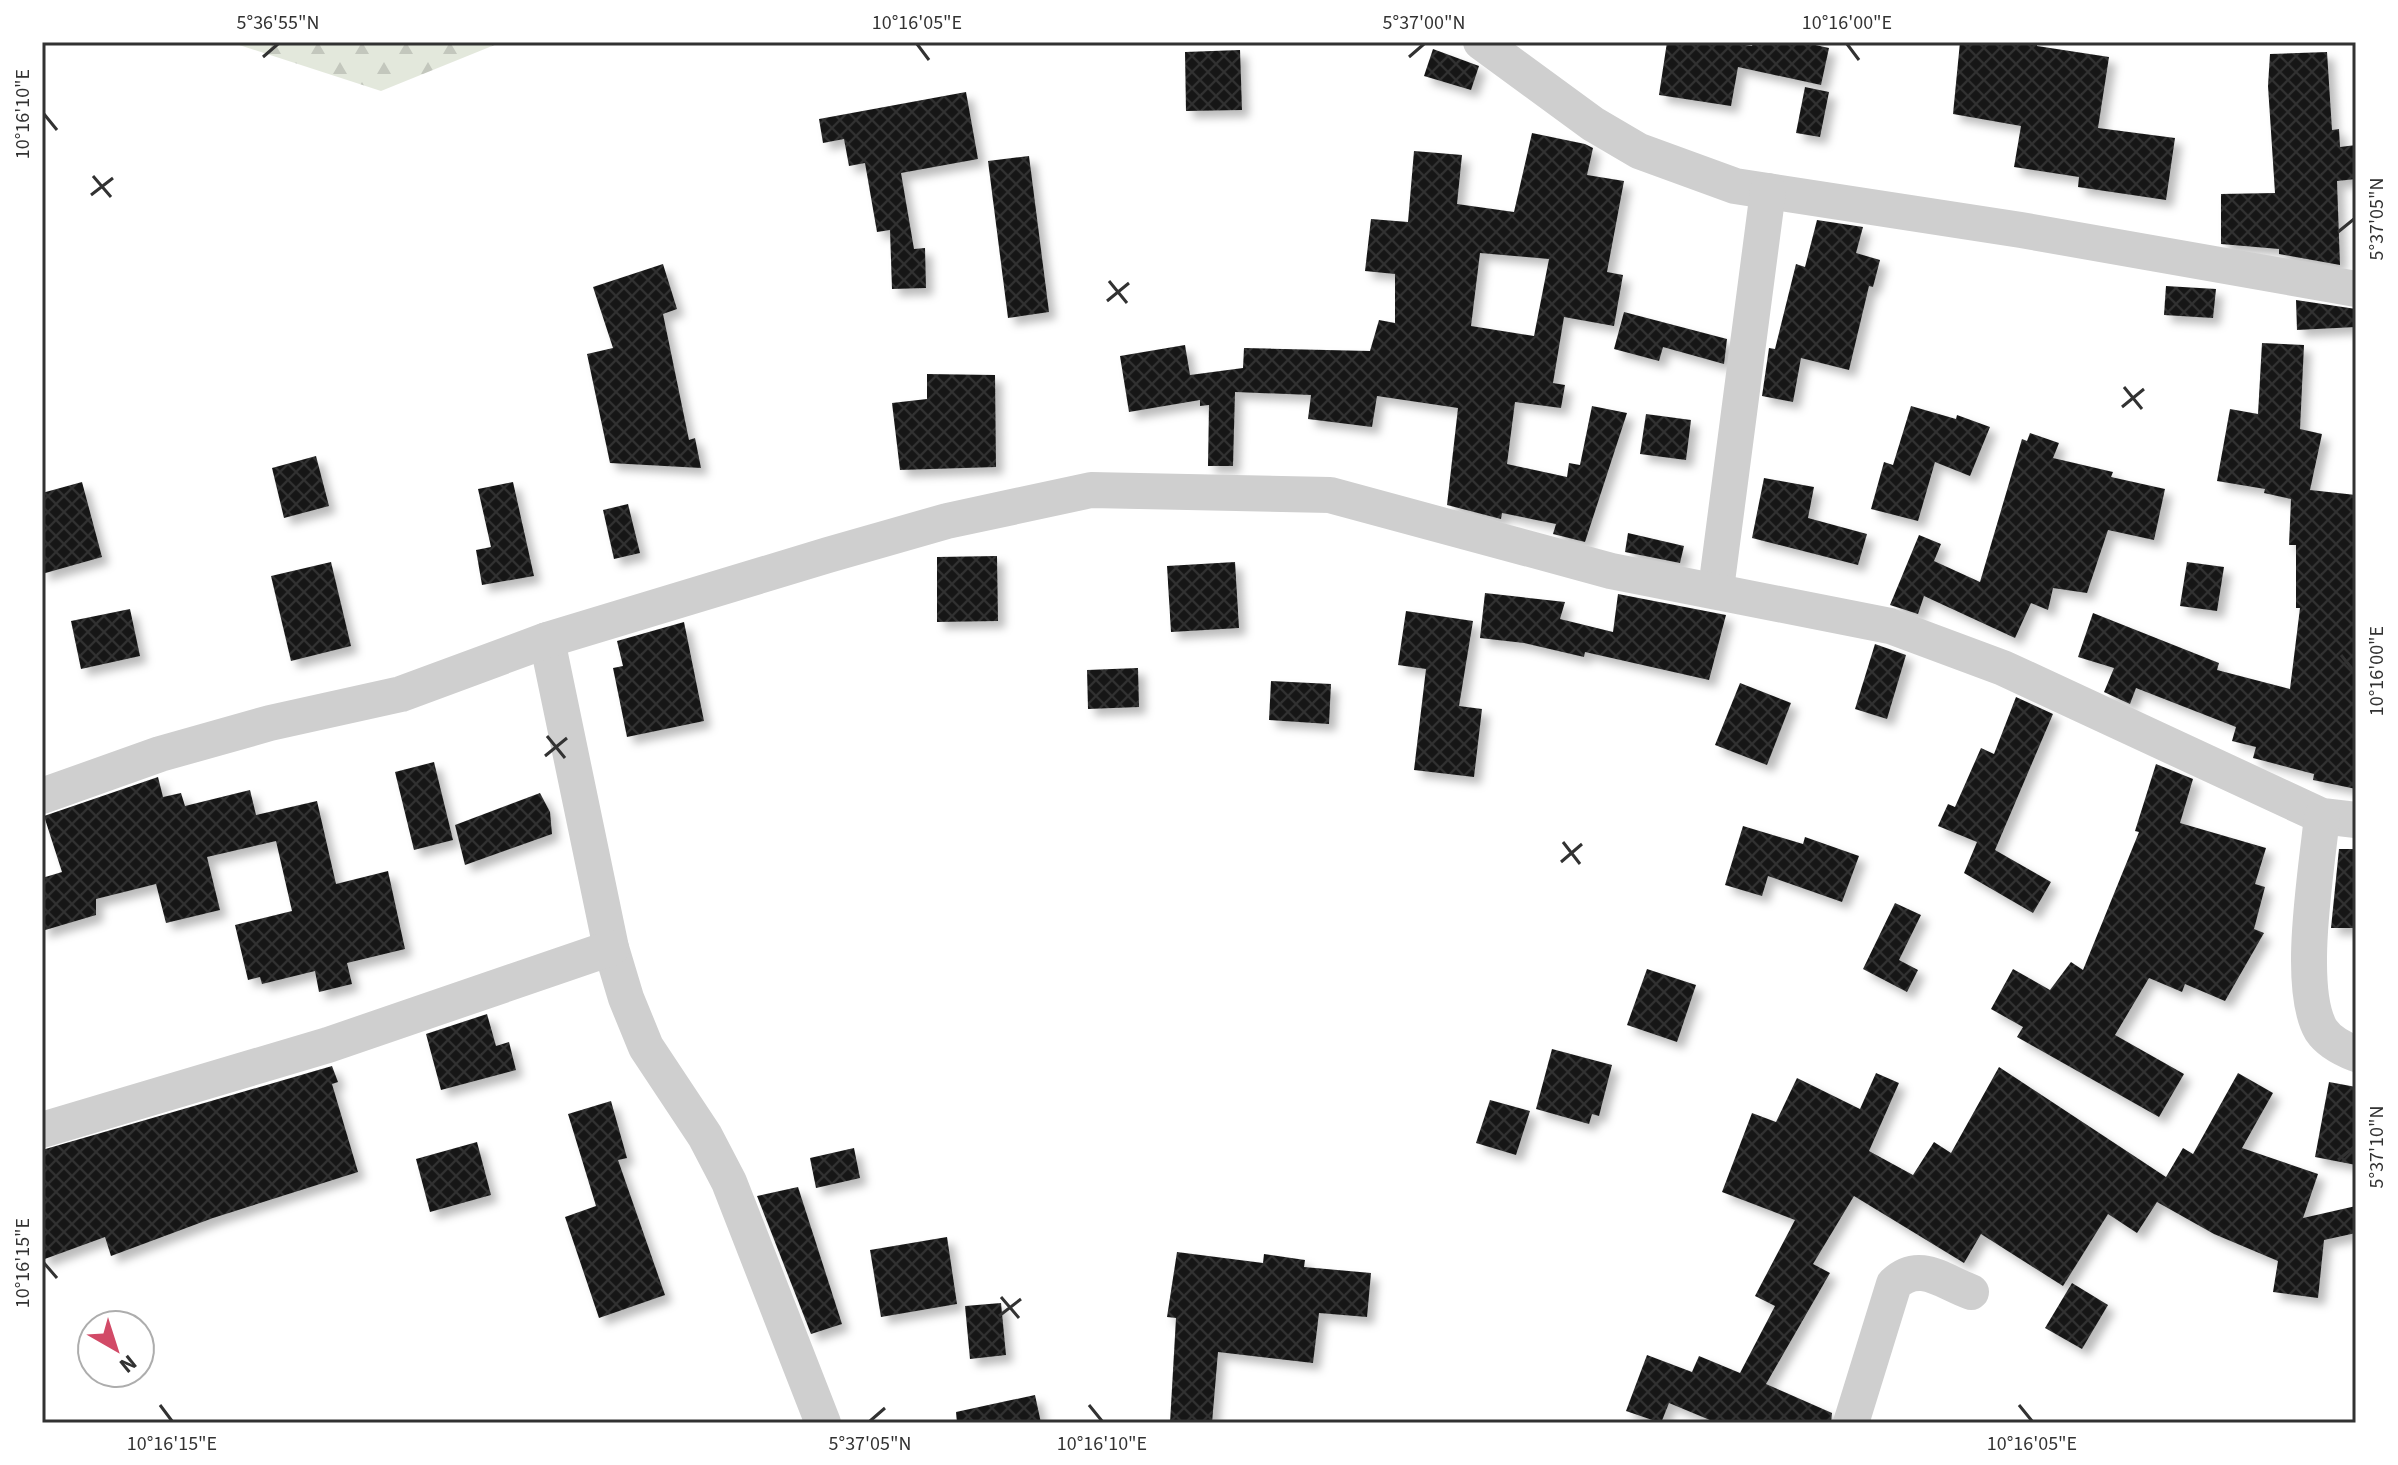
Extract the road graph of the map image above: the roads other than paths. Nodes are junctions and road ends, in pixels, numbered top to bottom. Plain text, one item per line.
1 (1481, 42) edge
2 (1768, 191) junction
3 (2356, 289) edge
4 (1716, 589) junction
5 (547, 640) junction
6 (42, 796) edge
7 (2339, 818) edge
8 (611, 948) junction
9 (2356, 1054) edge
10 (42, 1130) edge
11 (1971, 1292) dead end
12 (823, 1423) edge
13 (1851, 1423) edge

1 - 2 street
2 - 3 street
2 - 4 street
4 - 5 street
4 - 7 street
5 - 6 street
5 - 8 street
7 - 9 street
8 - 10 street
8 - 12 street
11 - 13 street

